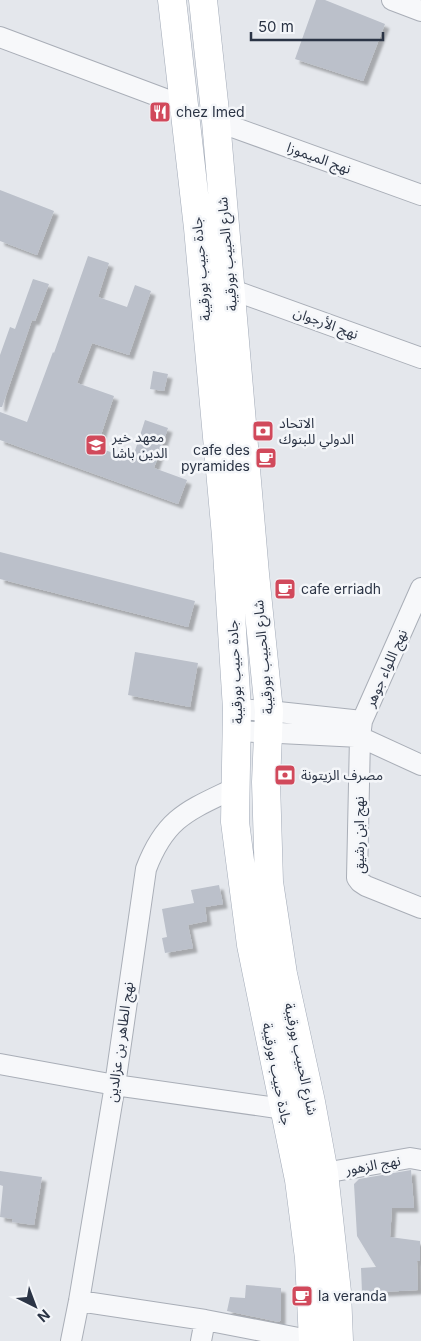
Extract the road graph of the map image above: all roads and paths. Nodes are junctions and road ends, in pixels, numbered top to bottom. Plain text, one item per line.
1 (172, 0) edge
2 (203, 0) edge
3 (392, 0) edge
4 (421, 11) edge
5 (0, 37) edge
6 (184, 106) junction
7 (216, 121) junction
8 (421, 195) edge
9 (230, 289) junction
10 (421, 358) edge
11 (421, 588) edge
12 (415, 618) edge
13 (237, 720) junction
14 (269, 721) junction
15 (361, 729) junction
16 (421, 765) edge
17 (237, 787) junction
18 (421, 908) edge
19 (0, 1064) edge
20 (114, 1085) junction
21 (284, 1109) junction
22 (421, 1160) edge
23 (324, 1173) junction
24 (79, 1301) junction
25 (205, 1320) junction
26 (71, 1341) edge
27 (201, 1341) edge
28 (313, 1341) edge
29 (338, 1341) edge

1 - 6 main road, جادة حبيب بورقيبة
2 - 7 main road, شارع الحبيب بورقيبة
3 - 4 street
5 - 6 street
6 - 13 main road, جادة حبيب بورقيبة
7 - 8 street, نهج الميموزا
7 - 9 main road, شارع الحبيب بورقيبة
9 - 10 street, نهج الأرجوان
9 - 14 main road, شارع الحبيب بورقيبة
11 - 12 street, نهج اللواء جوهر
12 - 15 street, نهج اللواء جوهر
13 - 14 street
13 - 17 main road, جادة حبيب بورقيبة
14 - 15 street
14 - 23 main road, شارع الحبيب بورقيبة
15 - 16 street
15 - 18 street, نهج ابن رشيق
17 - 20 street, نهج الطاهر بن عزالدين
17 - 21 main road, جادة حبيب بورقيبة
19 - 20 street
20 - 21 street
20 - 24 street, نهج الطاهر بن عزالدين
21 - 28 main road, جادة حبيب بورقيبة
22 - 23 street, نهج الزهور
23 - 29 main road, شارع الحبيب بورقيبة
24 - 25 street
24 - 26 street, نهج الطاهر بن عزالدين
25 - 27 street
25 - 28 street

